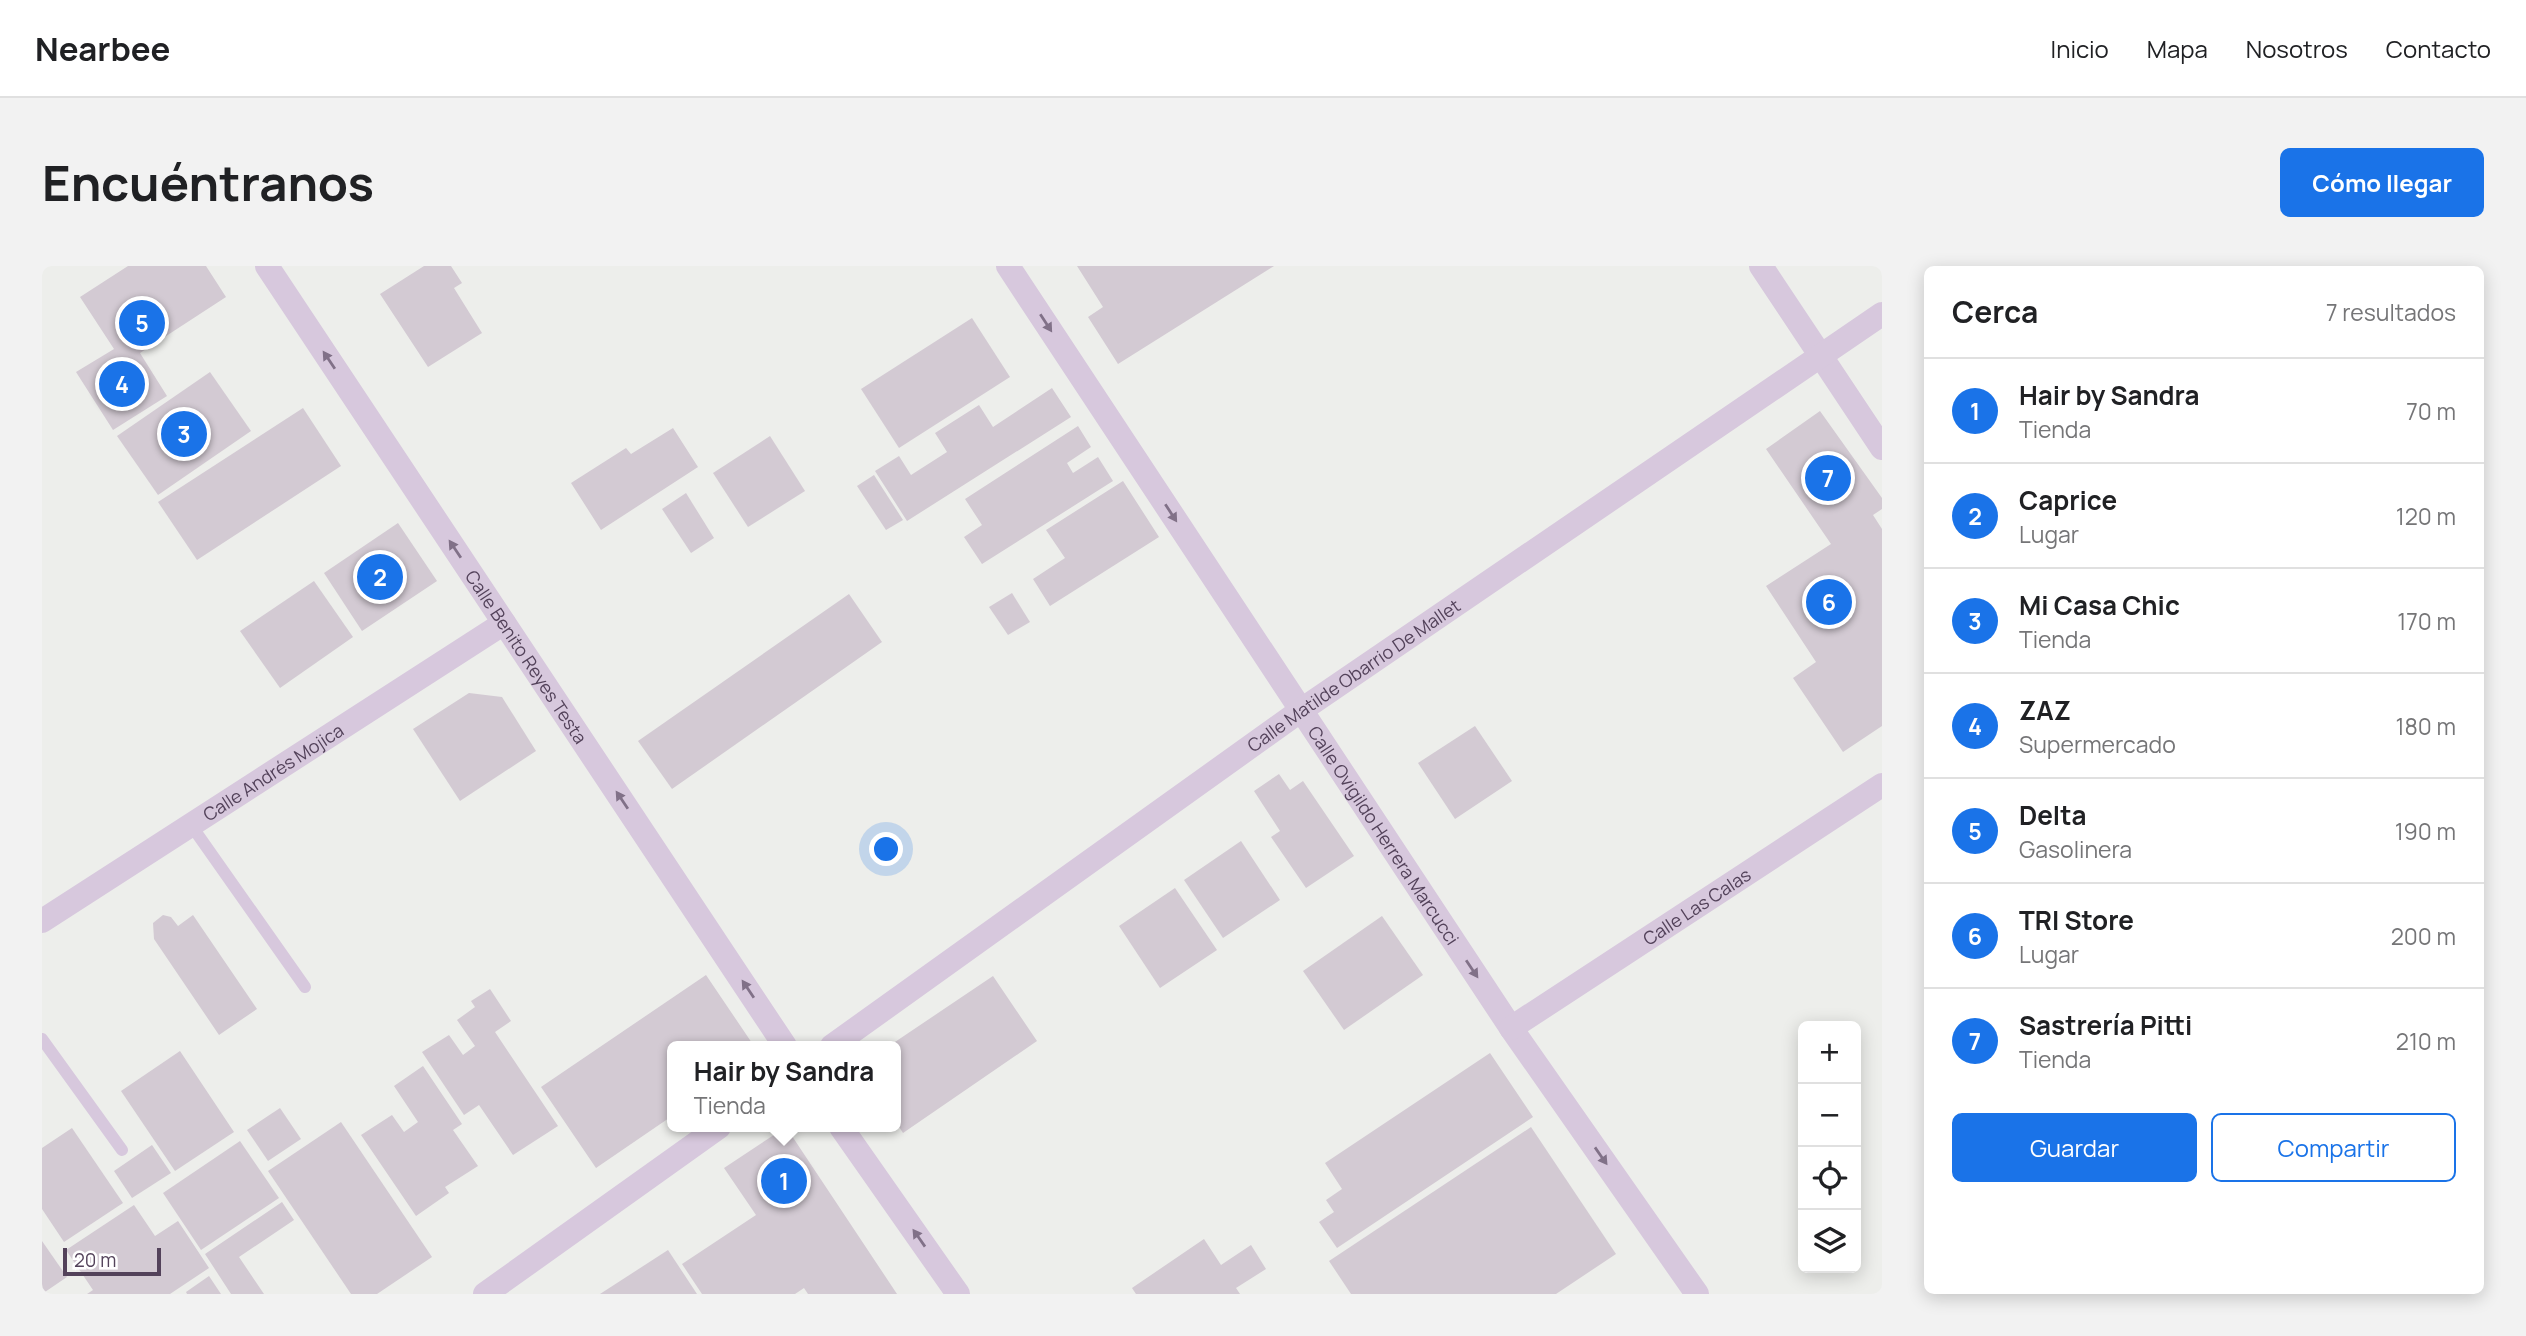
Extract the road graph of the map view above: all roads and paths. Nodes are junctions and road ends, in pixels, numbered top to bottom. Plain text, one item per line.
1 (267, 266) edge
2 (1009, 266) edge
3 (1761, 266) edge
4 (1882, 314) edge
5 (1820, 356) junction
6 (1882, 448) edge
7 (504, 623) junction
8 (1300, 711) junction
9 (1882, 785) edge
10 (191, 825) junction
11 (42, 921) edge
12 (305, 987) dead end
13 (1511, 1028) junction
14 (42, 1039) edge
15 (782, 1041) edge
16 (839, 1041) edge
17 (712, 1132) edge
18 (845, 1132) edge
19 (122, 1150) dead end
20 (485, 1294) edge
21 (958, 1294) edge
22 (1697, 1294) edge

7 -> 1 street, Calle Benito Reyes Testa
2 -> 8 street, Calle Ovigildo Herrera Marcucci
3 - 5 street
4 - 5 street, Calle Matilde Obarrio De Mallet
5 - 6 street
5 - 8 street, Calle Matilde Obarrio De Mallet
7 - 10 street, Calle Andrés Mojica
15 -> 7 street, Calle Benito Reyes Testa
8 -> 13 street, Calle Ovigildo Herrera Marcucci
8 - 16 street, Calle Matilde Obarrio De Mallet
9 - 13 street, Calle Las Calas
10 - 11 street, Calle Andrés Mojica
10 - 12 lane
13 -> 22 street, Calle Ovigildo Herrera Marcucci
14 - 19 lane
17 - 20 street
21 -> 18 street

